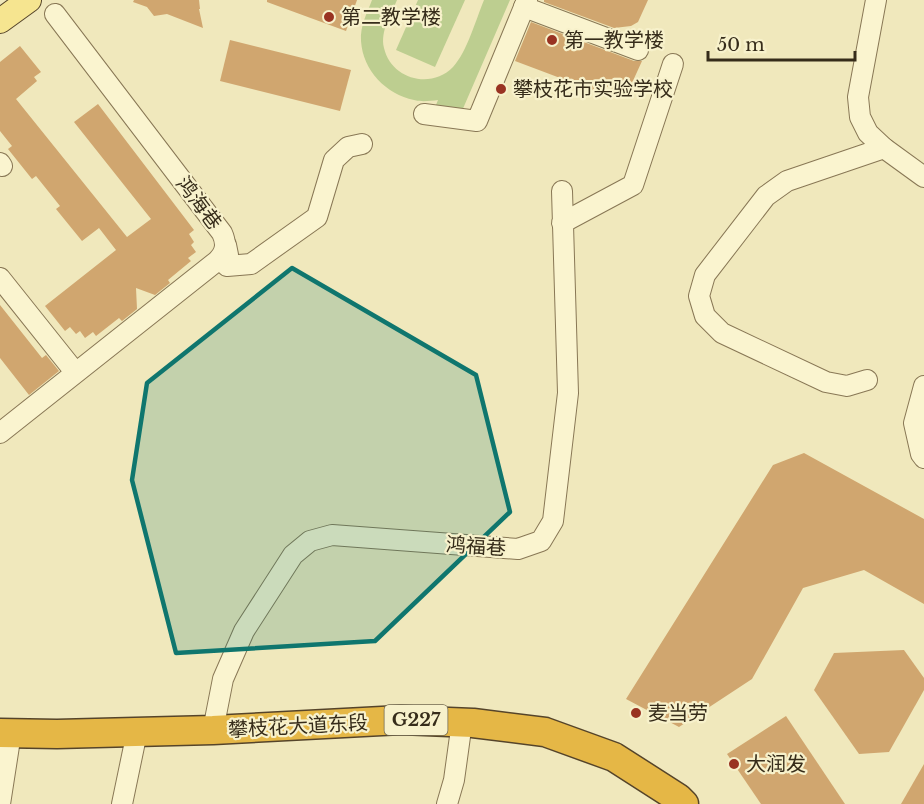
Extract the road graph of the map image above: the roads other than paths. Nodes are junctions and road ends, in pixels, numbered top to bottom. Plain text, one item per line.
1 (29, 0) edge
2 (876, 0) edge
3 (525, 3) edge
4 (55, 14) dead end
5 (0, 21) edge
6 (638, 50) dead end
7 (673, 64) dead end
8 (424, 114) dead end
9 (362, 144) dead end
10 (884, 148) junction
11 (924, 177) edge
12 (562, 191) dead end
13 (562, 223) junction
14 (225, 239) junction
15 (0, 278) edge
16 (75, 372) junction
17 (867, 380) dead end
18 (924, 386) edge
19 (0, 433) edge
20 (924, 458) edge
21 (461, 729) junction
22 (213, 730) junction
23 (136, 739) junction
24 (5, 740) edge
25 (674, 803) edge
26 (0, 804) edge
27 (122, 804) edge
28 (447, 804) edge

1 - 5 main road
2 - 10 street
3 - 6 street
3 - 8 street
4 - 14 street, 鸿海巷
7 - 13 street
9 - 14 street
10 - 11 street
10 - 17 street
12 - 13 street, 鸿福巷
13 - 22 street, 鸿福巷
14 - 16 street, 鸿海巷
15 - 16 street
16 - 19 street, 鸿海巷
18 - 20 street
21 - 22 highway, 攀枝花大道东段 / G227
21 - 23 highway, 攀枝花大道东段 / G227
21 - 25 highway, 攀枝花大道东段 / G227
21 - 28 street
22 - 23 highway, 攀枝花大道东段 / G227
23 - 24 highway, 攀枝花大道东段 / G227
23 - 27 street
24 - 26 street

